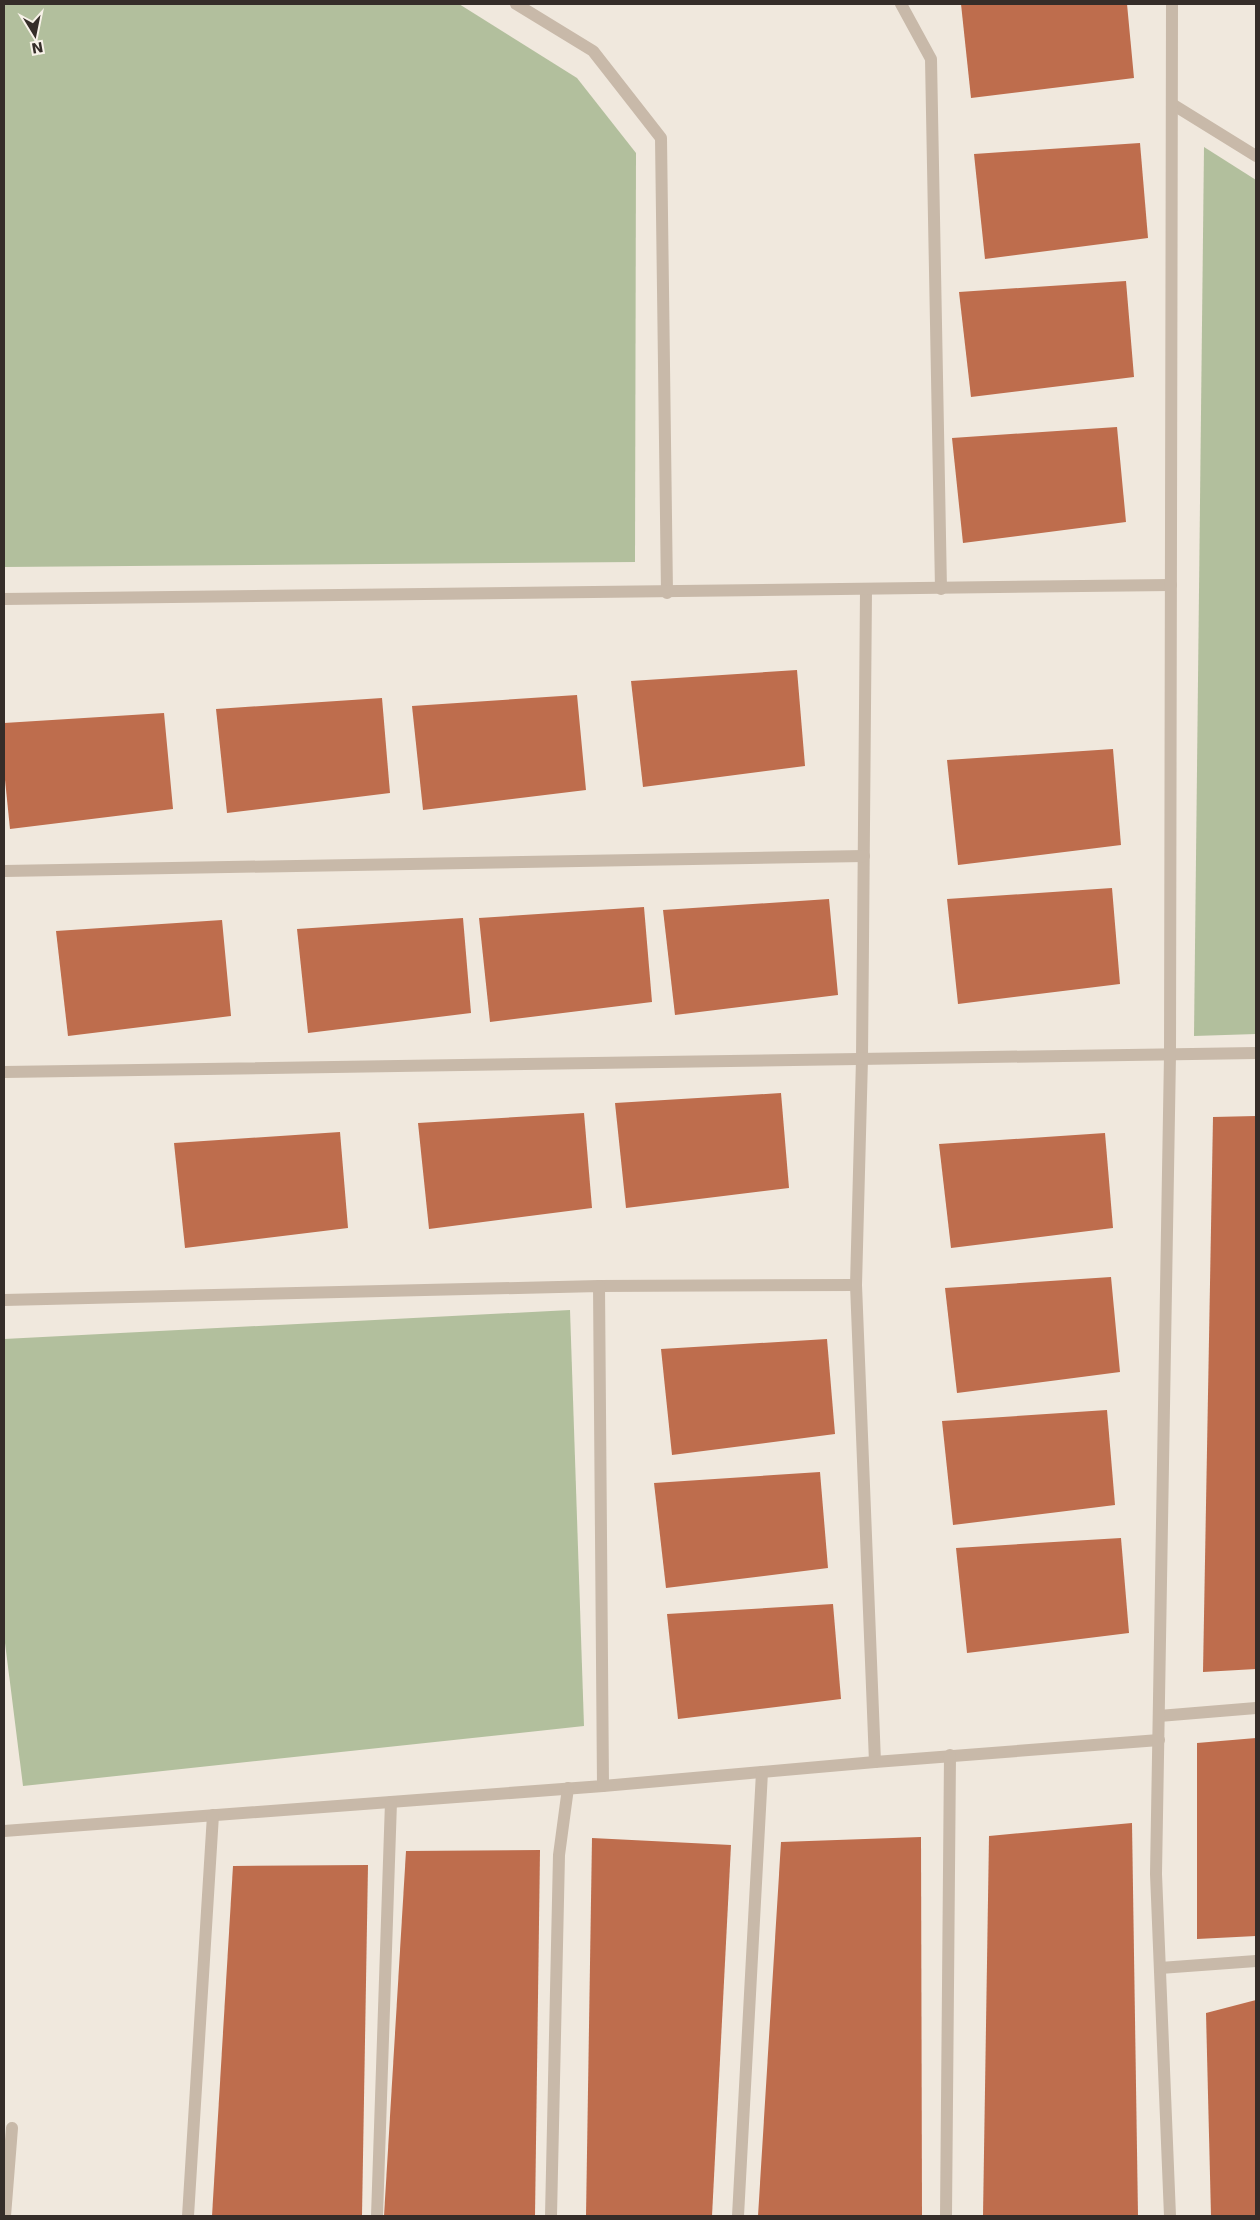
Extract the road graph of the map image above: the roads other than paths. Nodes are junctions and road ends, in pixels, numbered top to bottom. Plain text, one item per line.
1 (516, 4) edge
2 (901, 4) edge
3 (1172, 4) edge
4 (1172, 104) junction
5 (1256, 156) edge
6 (1171, 586) junction
7 (941, 589) junction
8 (866, 590) junction
9 (667, 592) junction
10 (4, 599) edge
11 (864, 856) junction
12 (4, 871) edge
13 (1256, 1053) edge
14 (1170, 1055) junction
15 (862, 1059) junction
16 (4, 1072) edge
17 (856, 1285) junction
18 (599, 1286) junction
19 (4, 1300) edge
20 (1256, 1708) edge
21 (1159, 1716) junction
22 (1159, 1740) junction
23 (950, 1756) junction
24 (875, 1762) junction
25 (762, 1772) junction
26 (603, 1786) junction
27 (568, 1788) junction
28 (391, 1802) junction
29 (213, 1815) junction
30 (4, 1831) edge
31 (1256, 1961) edge
32 (1160, 1968) junction
33 (12, 2128) dead end
34 (5, 2216) edge
35 (188, 2216) edge
36 (377, 2216) edge
37 (551, 2216) edge
38 (738, 2216) edge
39 (946, 2216) edge
40 (1170, 2216) edge

1 - 9 street
2 - 7 street
3 - 4 street
4 - 5 street
4 - 6 street
6 - 7 street
6 - 14 street
7 - 8 street
8 - 9 street
8 - 11 street
9 - 10 street
11 - 12 street
11 - 15 street
13 - 14 street
14 - 15 street
14 - 21 street
15 - 16 street
15 - 17 street
17 - 18 street
17 - 24 street
18 - 19 street
18 - 26 street
20 - 21 street
21 - 22 street
22 - 23 street
22 - 32 street
23 - 24 street
23 - 39 street
24 - 25 street
25 - 26 street
25 - 38 street
26 - 27 street
27 - 28 street
27 - 37 street
28 - 29 street
28 - 36 street
29 - 30 street
29 - 35 street
31 - 32 street
32 - 40 street
33 - 34 street

